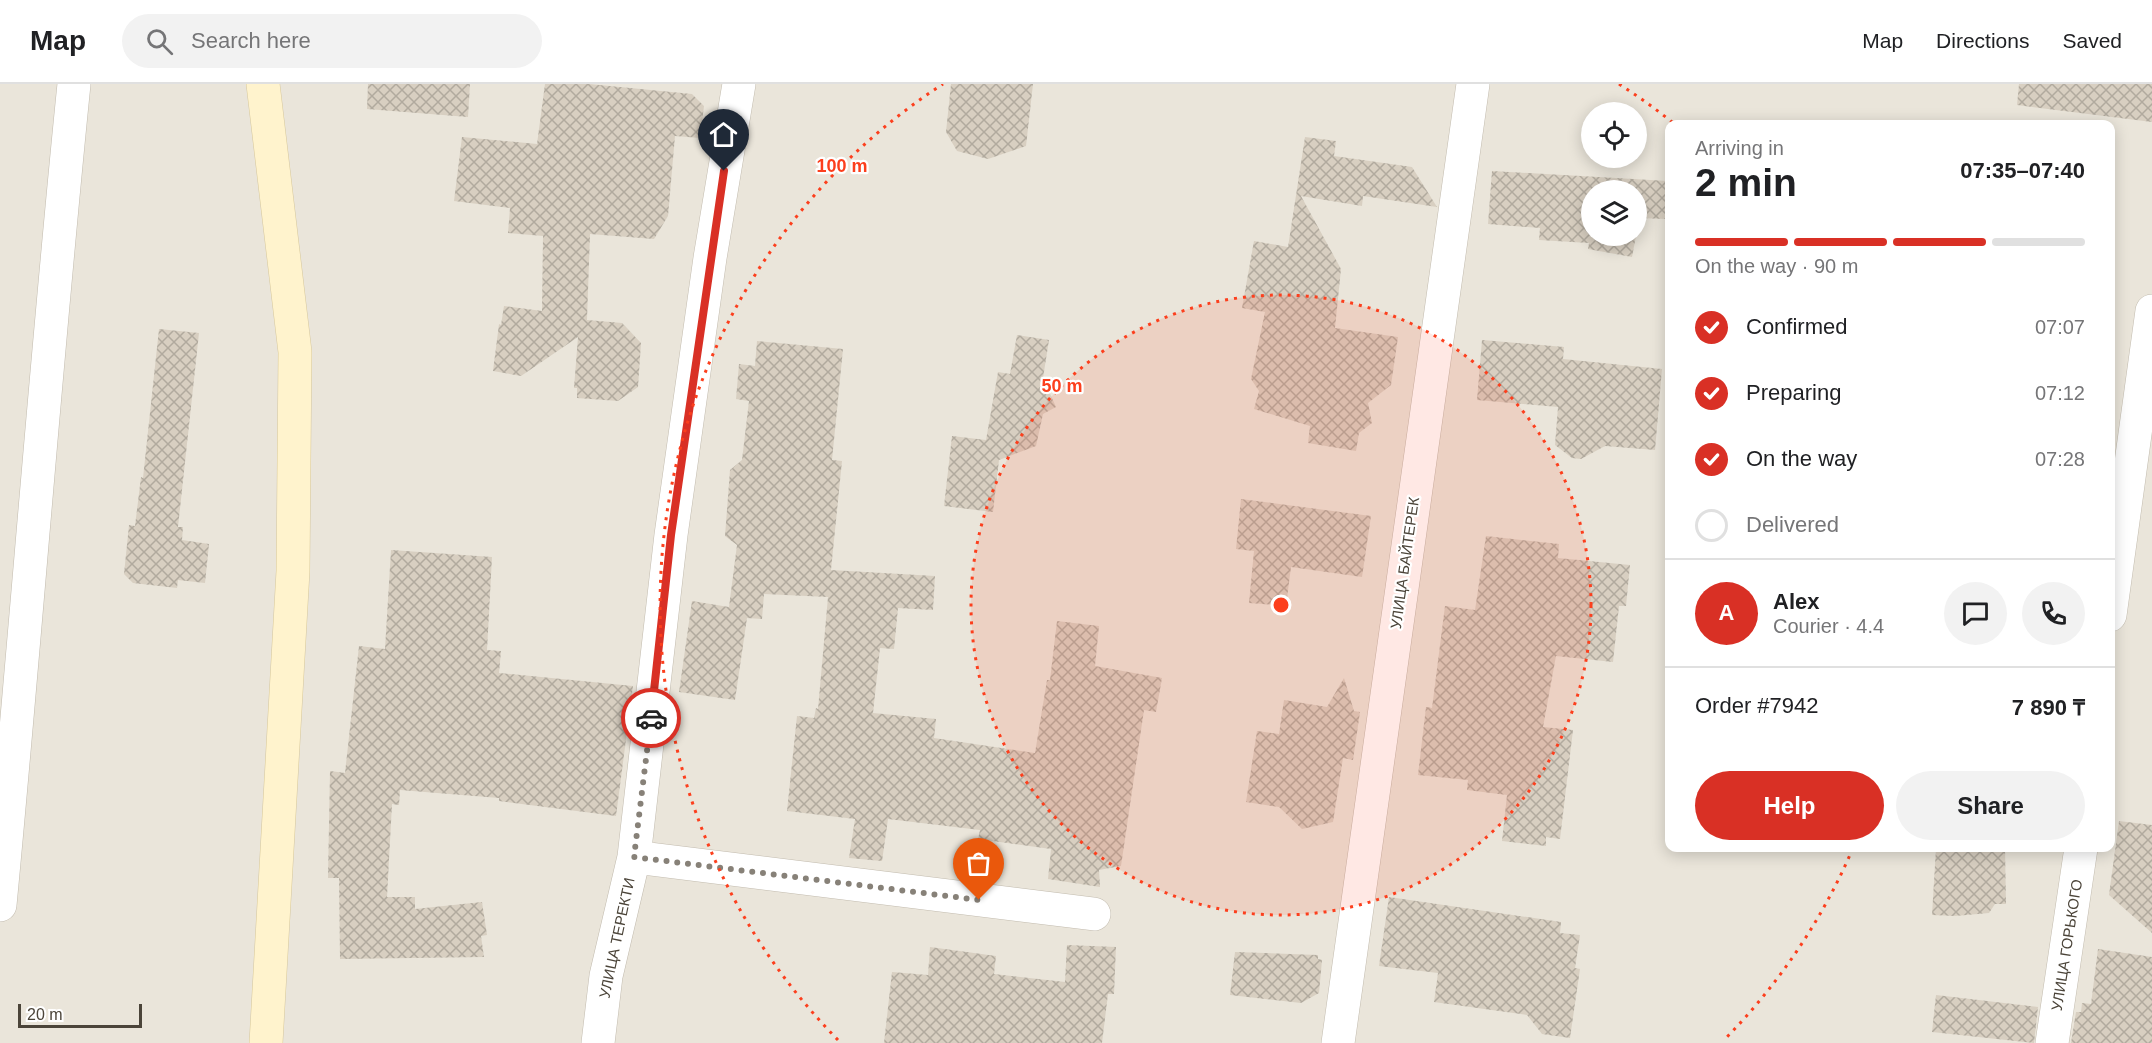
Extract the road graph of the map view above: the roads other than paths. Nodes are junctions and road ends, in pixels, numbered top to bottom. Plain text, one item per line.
1 (74, 84) edge
2 (263, 84) edge
3 (739, 84) edge
4 (1473, 84) edge
5 (2152, 311) edge
6 (2115, 579) edge
7 (2080, 852) edge
8 (634, 857) junction
9 (0, 905) edge
10 (1094, 914) dead end
11 (266, 1043) edge
12 (598, 1043) edge
13 (1338, 1043) edge
14 (2052, 1043) edge

1 - 9 street
2 - 11 main road
3 - 8 street, УЛИЦА ТЕРЕКТИ
4 - 13 street, УЛИЦА БАЙТЕРЕК
5 - 6 street
7 - 14 street, УЛИЦА ГОРЬКОГО
8 - 10 street
8 - 12 street, УЛИЦА ТЕРЕКТИ

